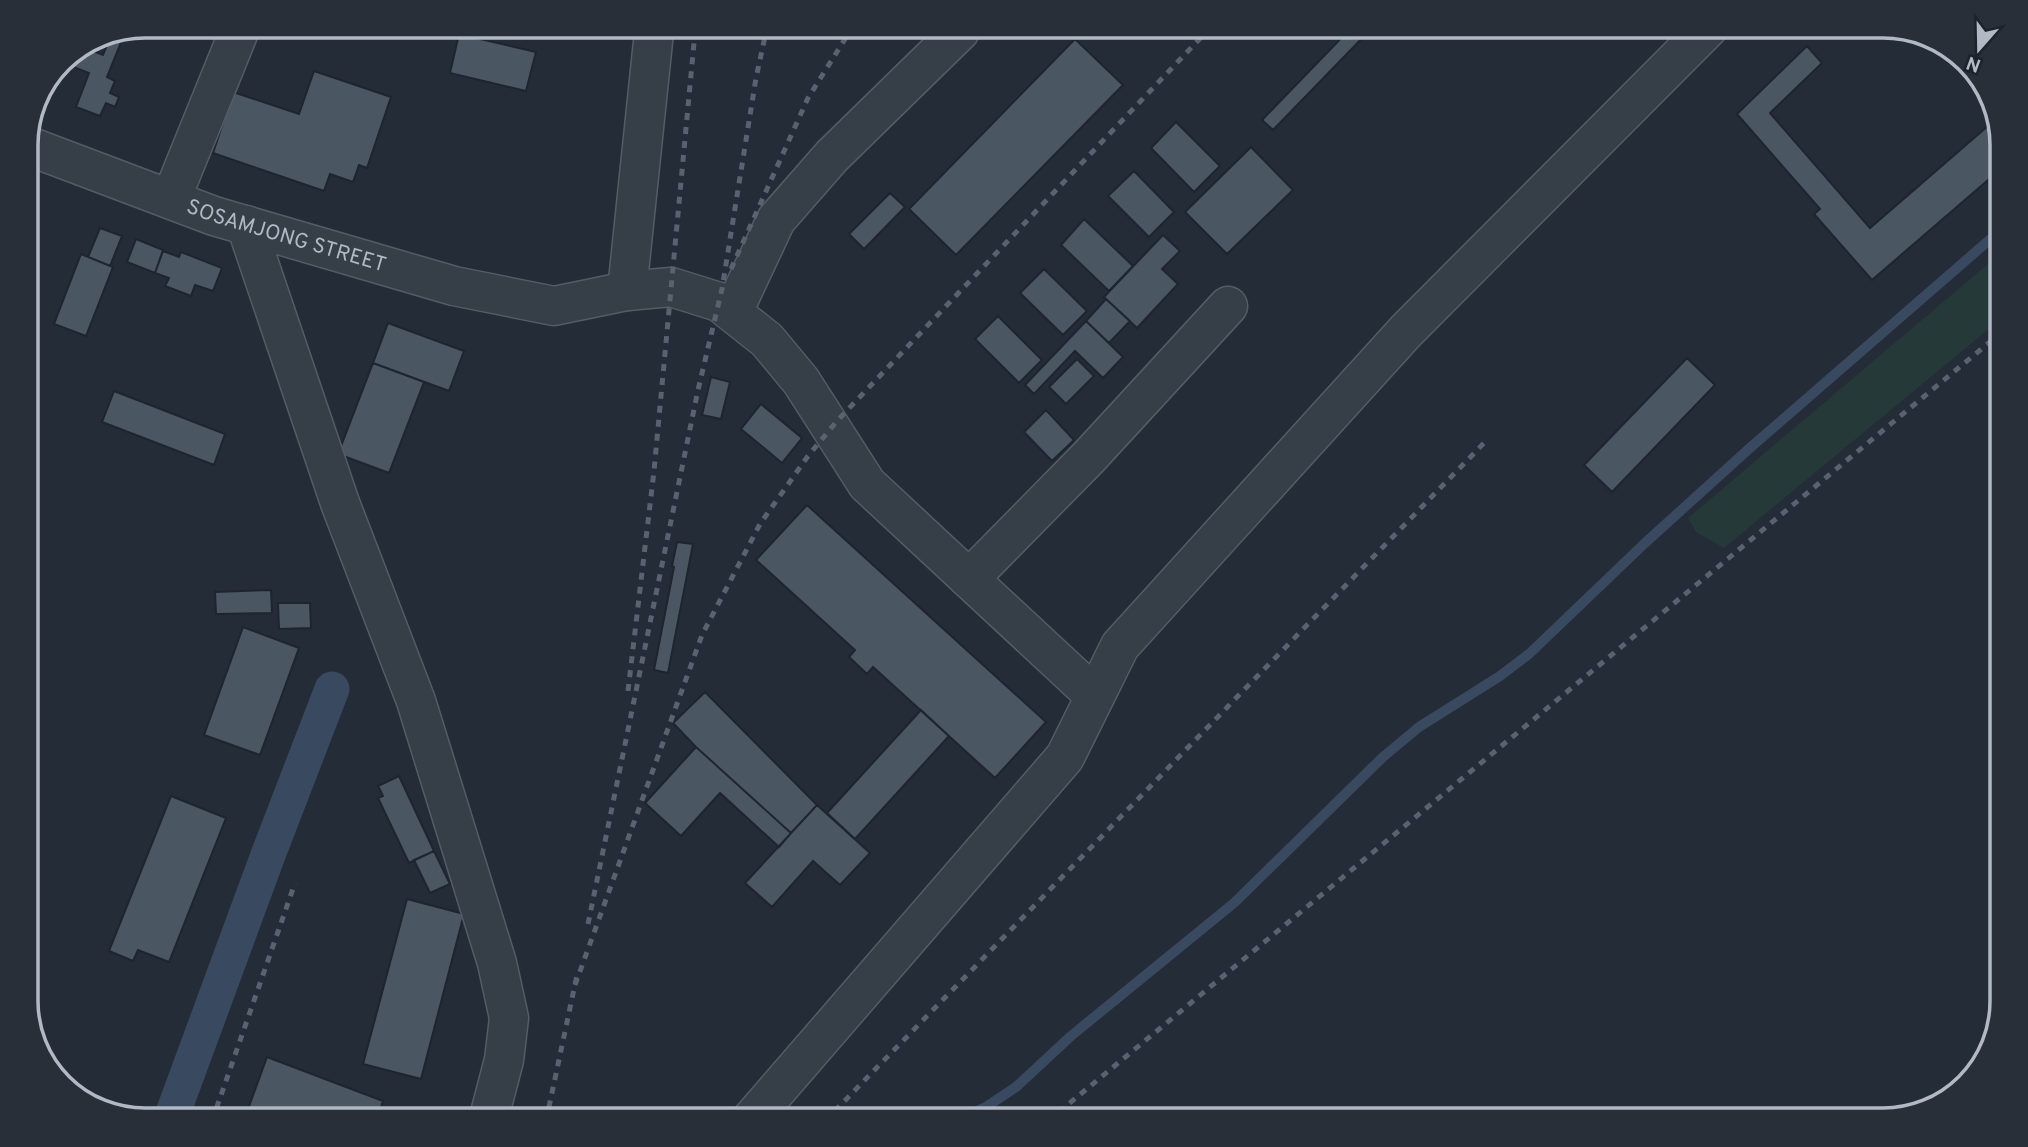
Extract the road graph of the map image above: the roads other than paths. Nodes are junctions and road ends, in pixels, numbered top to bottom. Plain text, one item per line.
1 (236, 38) edge
2 (653, 38) edge
3 (954, 38) edge
4 (1698, 38) edge
5 (39, 152) edge
6 (171, 199) junction
7 (246, 225) junction
8 (627, 291) junction
9 (1228, 306) dead end
10 (733, 312) junction
11 (969, 579) junction
12 (1095, 696) junction
13 (491, 1108) edge
14 (761, 1108) edge

1 - 6 street
2 - 8 street
3 - 10 street
4 - 12 street
5 - 6 street, SOSAMJONG STREET
6 - 7 street, SOSAMJONG STREET
7 - 8 street, SOSAMJONG STREET
7 - 13 street
8 - 10 street
9 - 11 street
10 - 11 street
11 - 12 street
12 - 14 street

